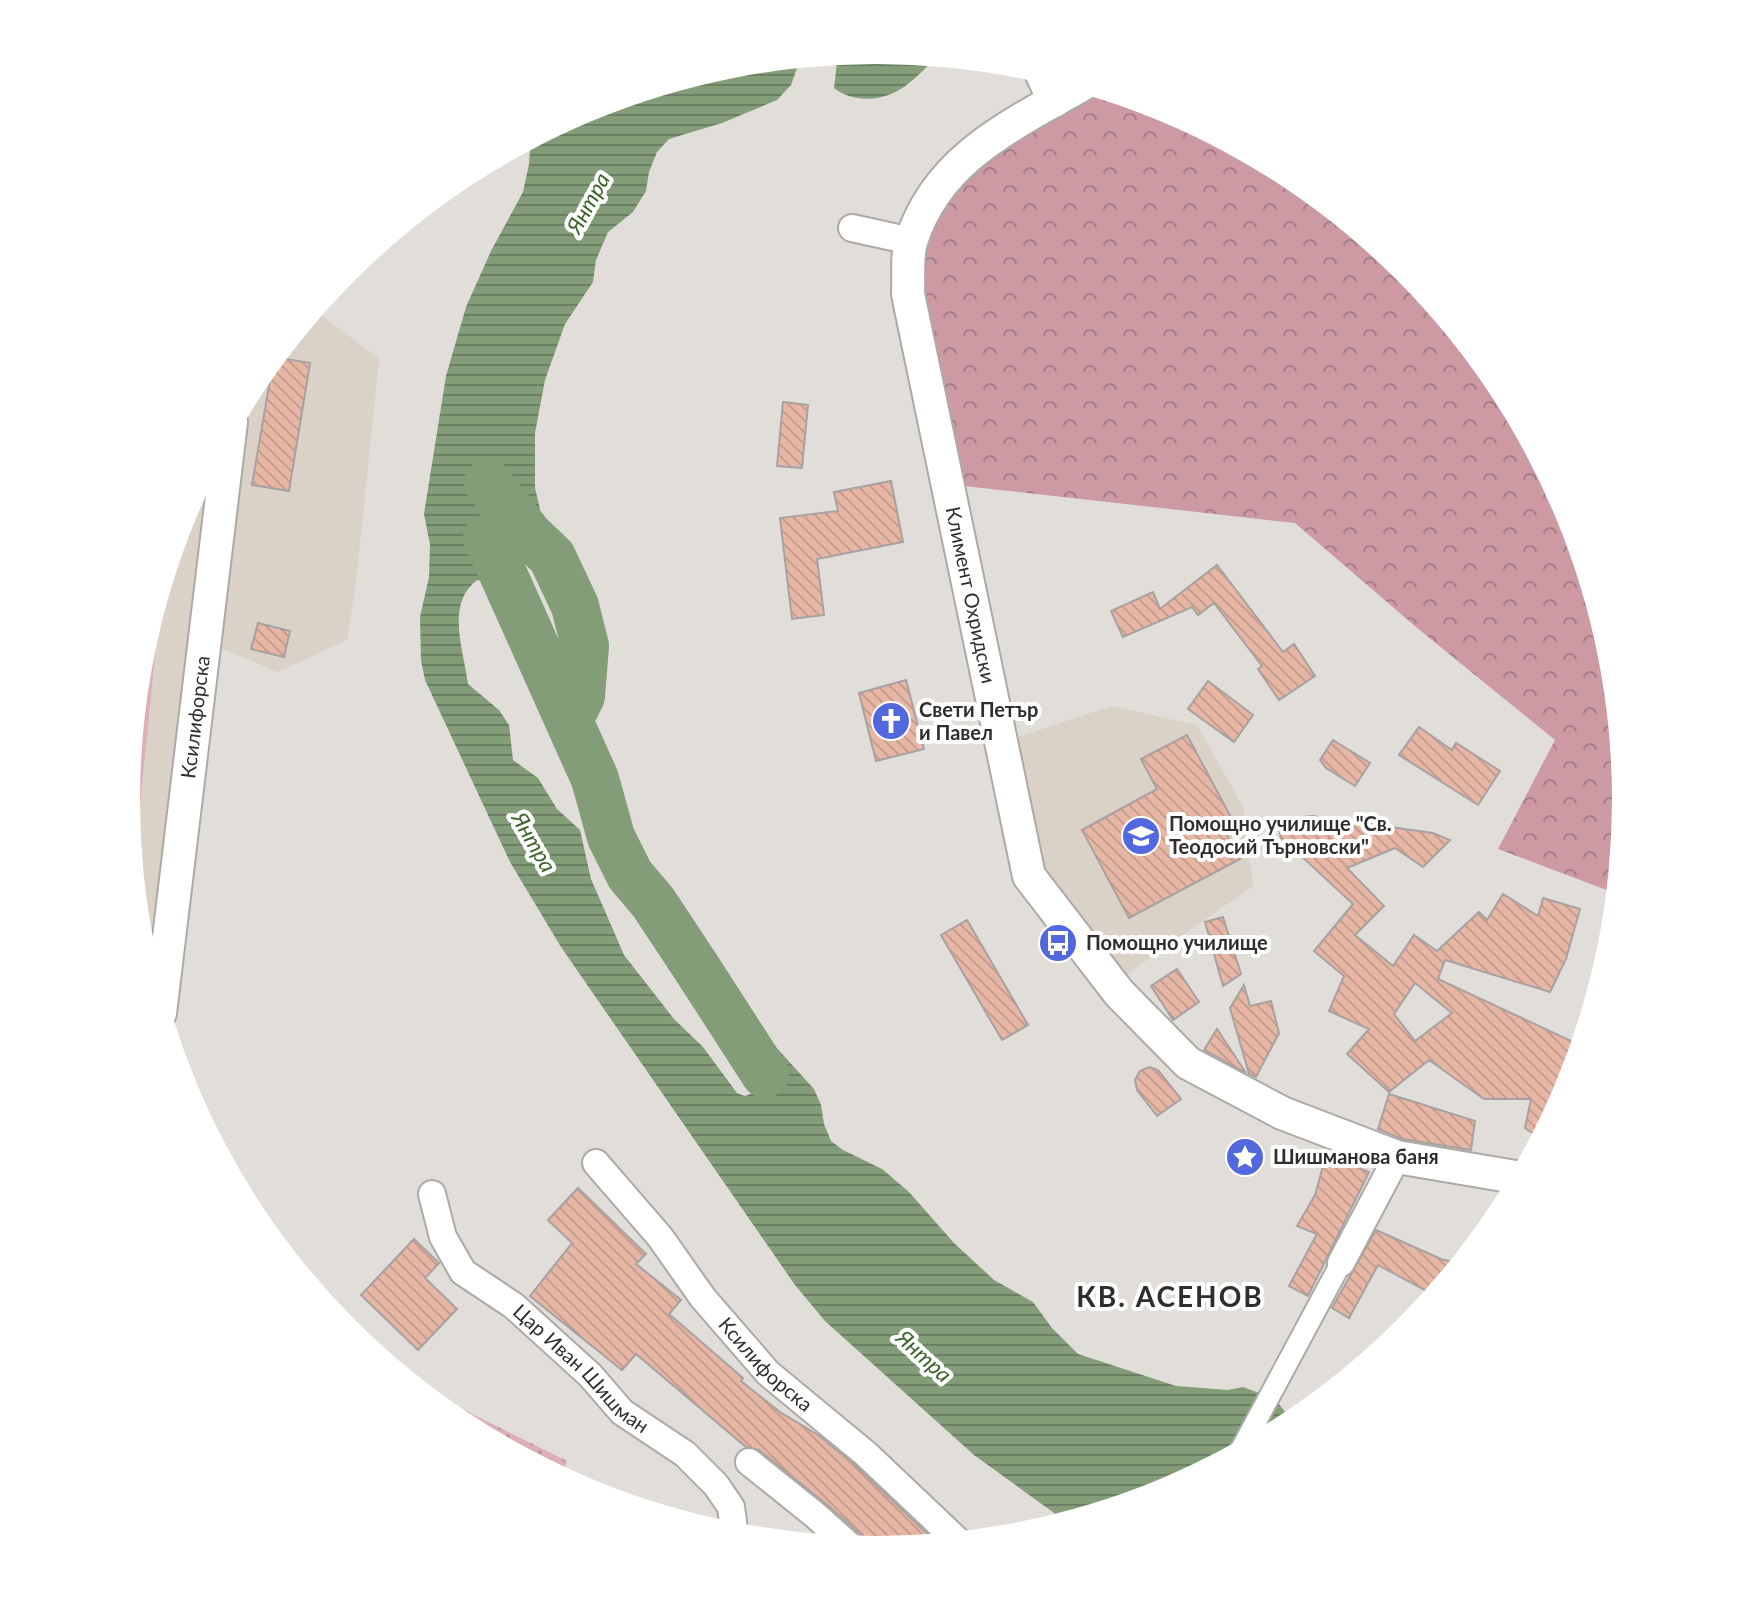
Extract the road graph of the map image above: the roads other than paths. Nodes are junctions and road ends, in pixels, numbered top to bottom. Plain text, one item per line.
1 (1046, 84) edge
2 (1072, 91) edge
3 (1054, 101) junction
4 (852, 228) dead end
5 (911, 241) junction
6 (227, 452) edge
7 (163, 984) edge
8 (1397, 1157) junction
9 (596, 1163) dead end
10 (1510, 1176) edge
11 (432, 1194) dead end
12 (1341, 1263) joint
13 (1249, 1435) edge
14 (749, 1462) dead end
15 (733, 1523) edge
16 (949, 1533) edge
17 (838, 1535) edge

1 - 3 street
2 - 3 street, Климент Охридски
3 - 5 street, Климент Охридски
4 - 5 street
5 - 8 street, Климент Охридски
6 - 7 street, Ксилифорска
8 - 10 street, Климент Охридски
8 - 12 street
9 - 16 street, Ксилифорска
11 - 15 street, Цар Иван Шишман
12 - 13 street
14 - 17 street

